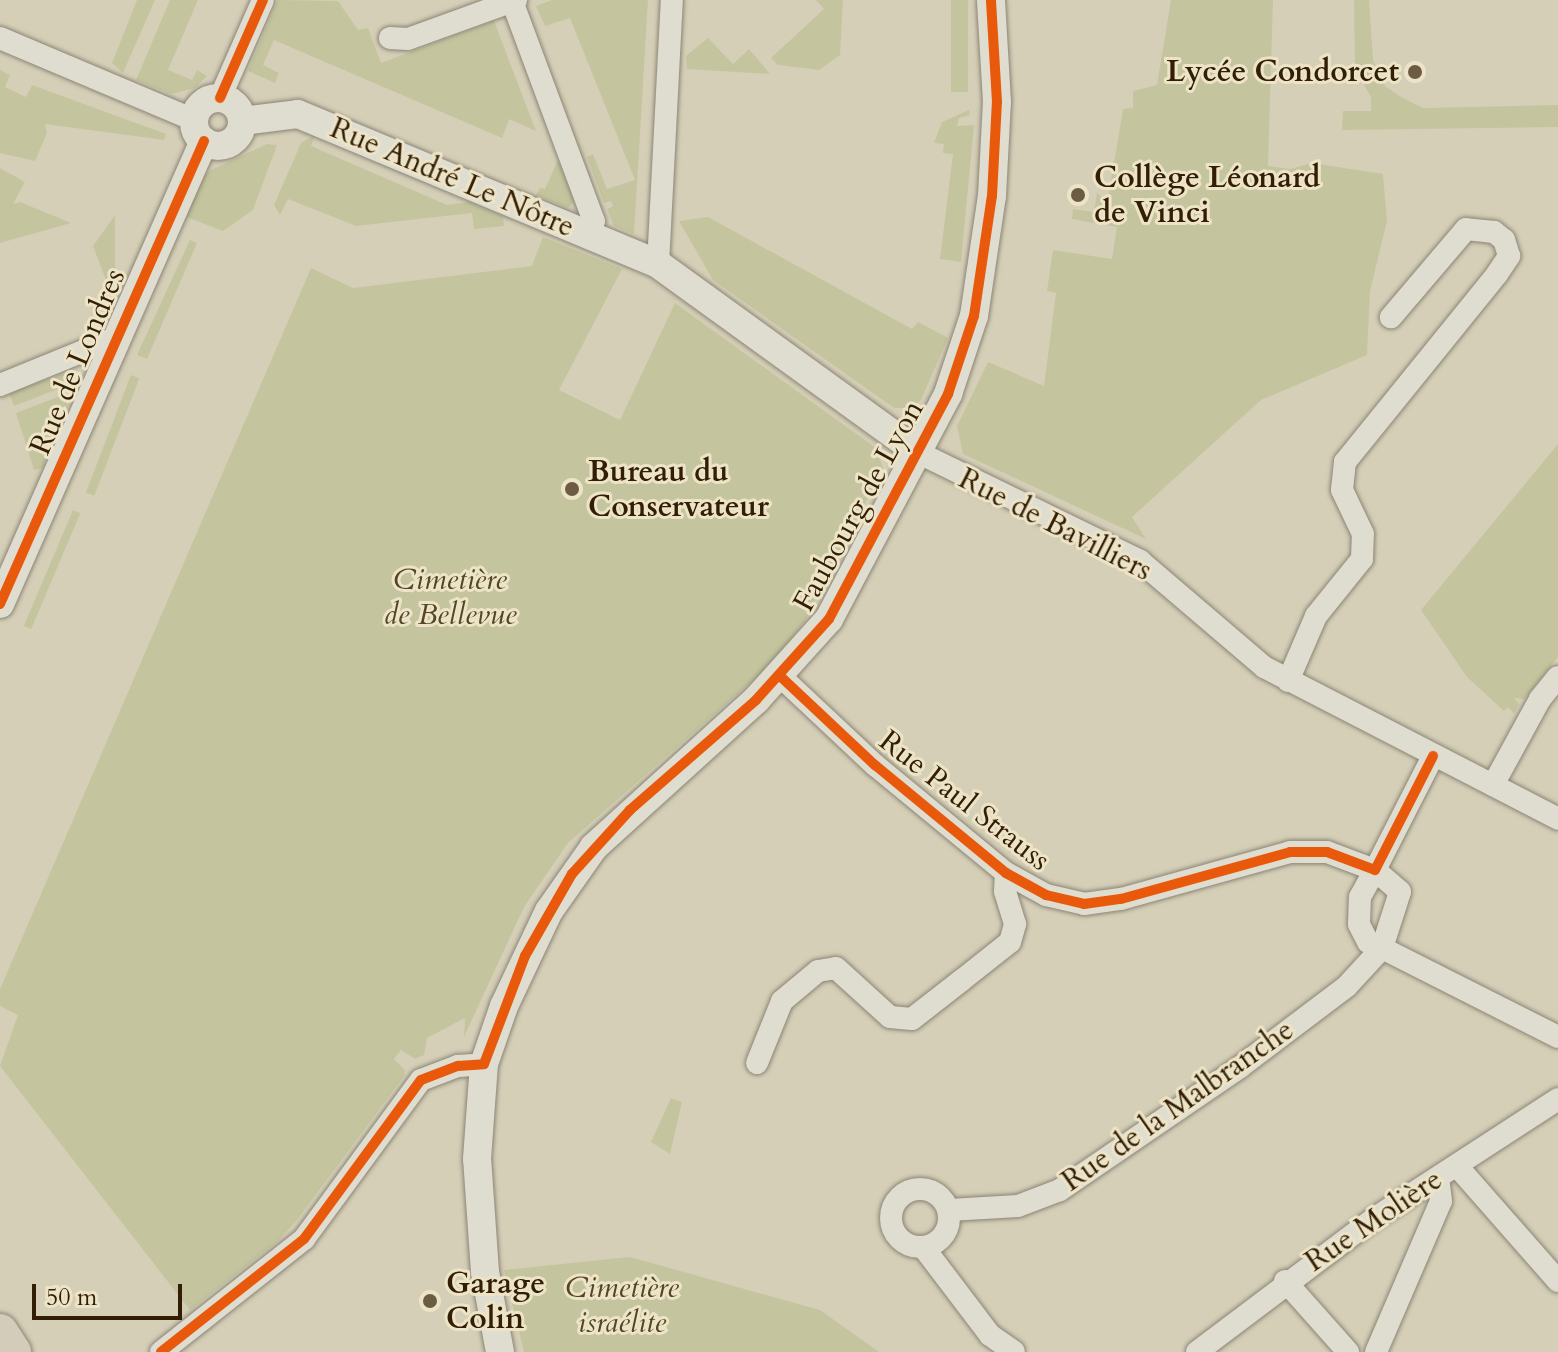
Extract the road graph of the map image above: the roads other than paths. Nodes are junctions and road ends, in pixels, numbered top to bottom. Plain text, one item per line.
1 (263, 0) edge
2 (672, 0) edge
3 (991, 0) edge
4 (514, 1) edge
5 (0, 38) edge
6 (390, 38) dead end
7 (220, 98) junction
8 (242, 121) junction
9 (199, 131) junction
10 (588, 235) junction
11 (658, 264) junction
12 (1391, 317) dead end
13 (115, 338) junction
14 (0, 385) edge
15 (919, 453) junction
16 (0, 604) edge
17 (779, 675) junction
18 (1558, 677) edge
19 (1288, 681) junction
20 (1433, 756) junction
21 (1493, 785) junction
22 (1558, 819) edge
23 (1375, 870) junction
24 (1006, 873) junction
25 (1382, 948) junction
26 (1558, 1037) edge
27 (757, 1063) dead end
28 (484, 1064) junction
29 (1558, 1099) edge
30 (1448, 1172) junction
31 (949, 1210) junction
32 (924, 1248) junction
33 (1285, 1281) junction
34 (1558, 1281) edge
35 (0, 1332) edge
36 (13, 1352) edge
37 (161, 1352) edge
38 (500, 1352) edge
39 (1014, 1352) edge
40 (1197, 1352) edge
41 (1348, 1352) edge
42 (1376, 1352) edge

1 - 7 street
2 - 11 street
3 - 15 street, Faubourg de Lyon
4 - 6 street
4 - 10 street
5 - 9 street
7 - 8 street
7 - 9 street
8 - 9 street
8 - 10 street, Rue André Le Nôtre
9 - 13 street, Rue de Londres
10 - 11 street, Rue André Le Nôtre
11 - 15 street, Rue André Le Nôtre
12 - 19 street
13 - 14 street
13 - 16 street, Rue de Londres
15 - 17 street, Faubourg de Lyon
15 - 19 street, Rue de Bavilliers
17 - 24 street, Rue Paul Strauss
17 - 28 street, Faubourg de Lyon
18 - 21 street
19 - 20 street, Rue de Bavilliers
20 - 21 street, Rue de Bavilliers
20 - 23 street
21 - 22 street, Rue de Bavilliers
23 - 24 street, Rue Paul Strauss
23 - 25 street, Rue de la Malbranche
23 - 25 street
24 - 27 street
25 - 26 street
25 - 31 street, Rue de la Malbranche
28 - 37 street
28 - 38 street, Faubourg de Lyon
29 - 30 street, Rue Molière
30 - 33 street, Rue Molière
30 - 34 street
30 - 42 street
31 - 32 street
31 - 32 street
32 - 39 street
33 - 40 street, Rue Molière
33 - 41 street
35 - 36 main road

